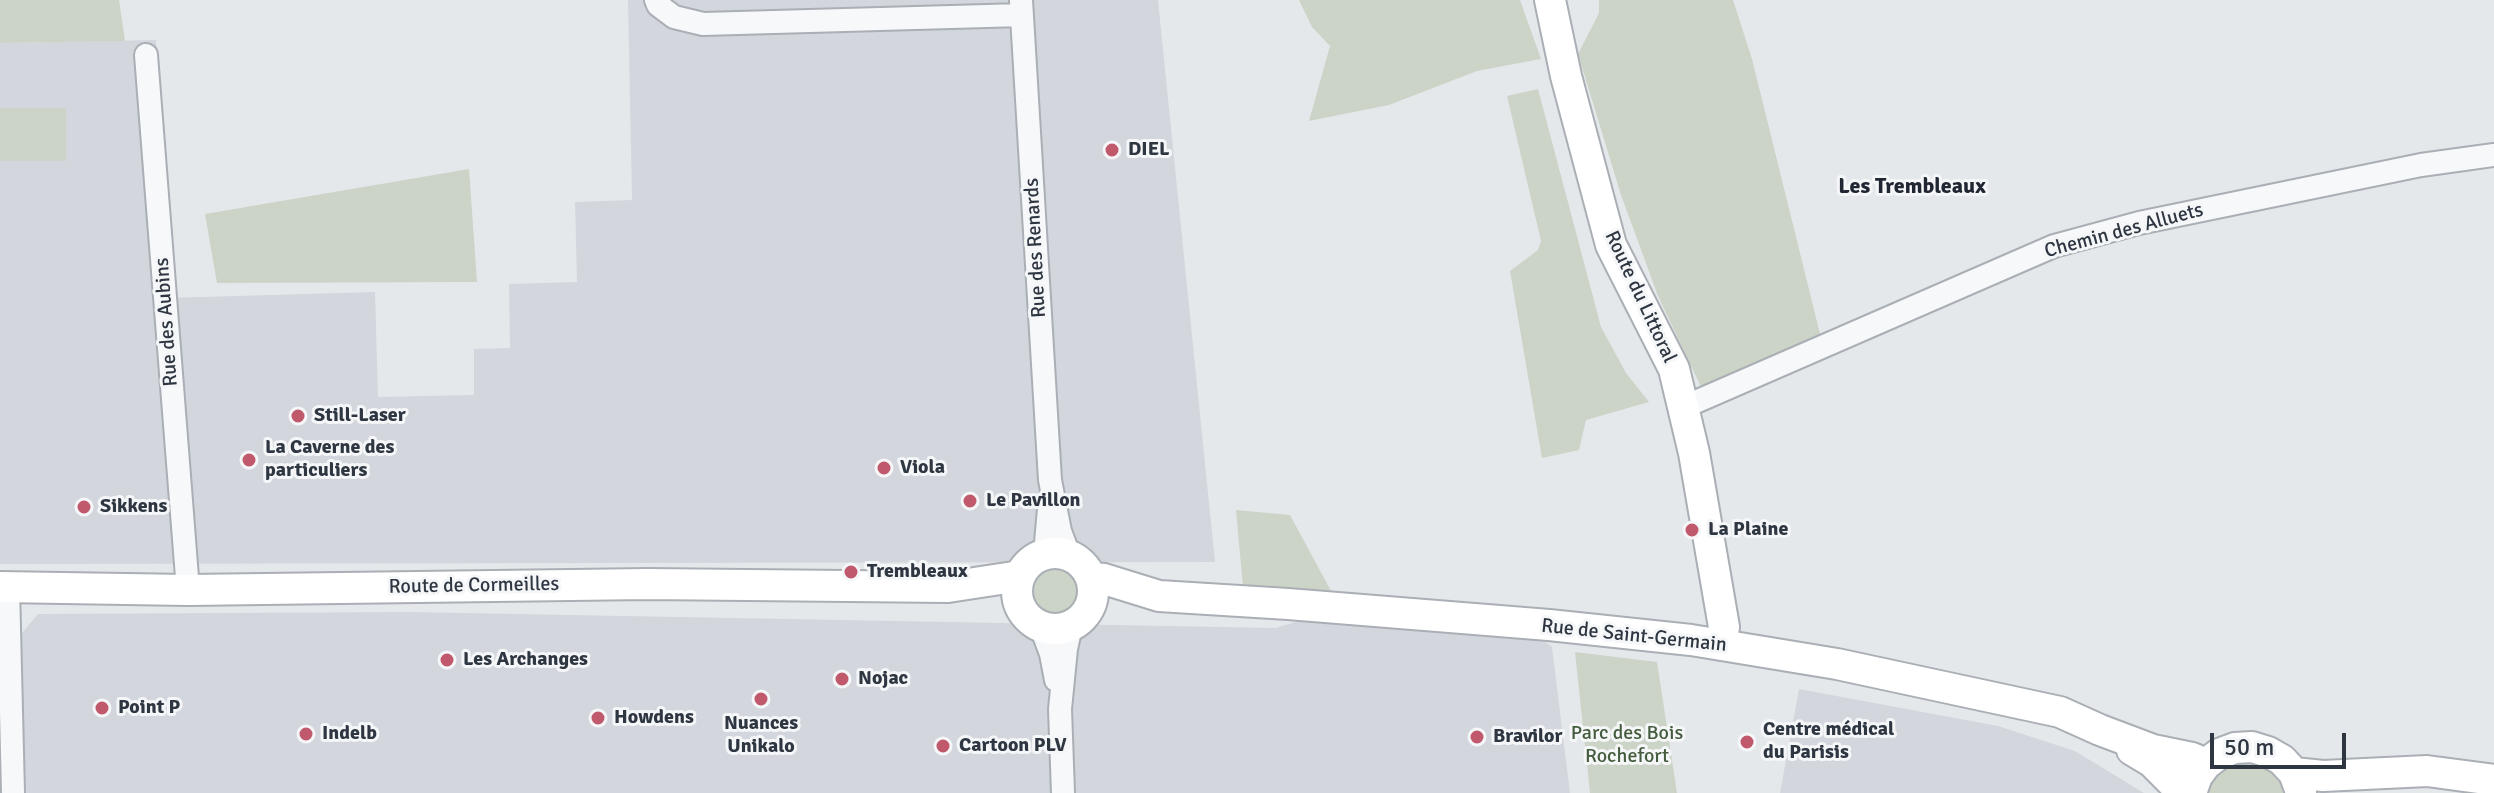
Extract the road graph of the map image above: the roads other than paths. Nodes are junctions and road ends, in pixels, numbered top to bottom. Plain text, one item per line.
1 (656, 0) edge
2 (1550, 0) edge
3 (1022, 8) edge
4 (146, 55) dead end
5 (2494, 155) edge
6 (1684, 407) junction
7 (1057, 554) junction
8 (4, 587) edge
9 (188, 590) junction
10 (1020, 590) junction
11 (1085, 604) junction
12 (1041, 627) junction
13 (1721, 645) junction
14 (1060, 709) junction
15 (2100, 730) junction
16 (2206, 764) junction
17 (2397, 774) junction
18 (2494, 780) edge
19 (2297, 783) edge
20 (13, 793) edge
21 (1063, 793) edge
22 (2183, 793) edge
23 (2191, 793) edge
24 (2344, 793) edge

1 - 3 street, Rue des Renards
2 - 6 main road, Route du Littoral
3 - 7 street, Rue des Renards
4 - 9 street, Rue des Aubins
5 - 6 street, Chemin des Alluets
6 - 13 main road, Route du Littoral
7 - 10 main road
7 - 11 main road
8 - 9 main road, Route de Cormeilles
8 - 20 street
9 - 10 main road, Route de Cormeilles
10 - 12 main road
11 - 12 main road
11 - 13 main road, Rue de Saint-Germain
11 - 14 street
12 - 14 street
13 - 15 main road, Rue de Saint-Germain
14 - 21 street
15 - 16 main road, Rue de Saint-Germain
15 - 22 main road, Rue de Saint-Germain
16 - 19 main road
16 - 23 main road
17 - 18 main road
17 - 19 main road
17 - 24 main road

